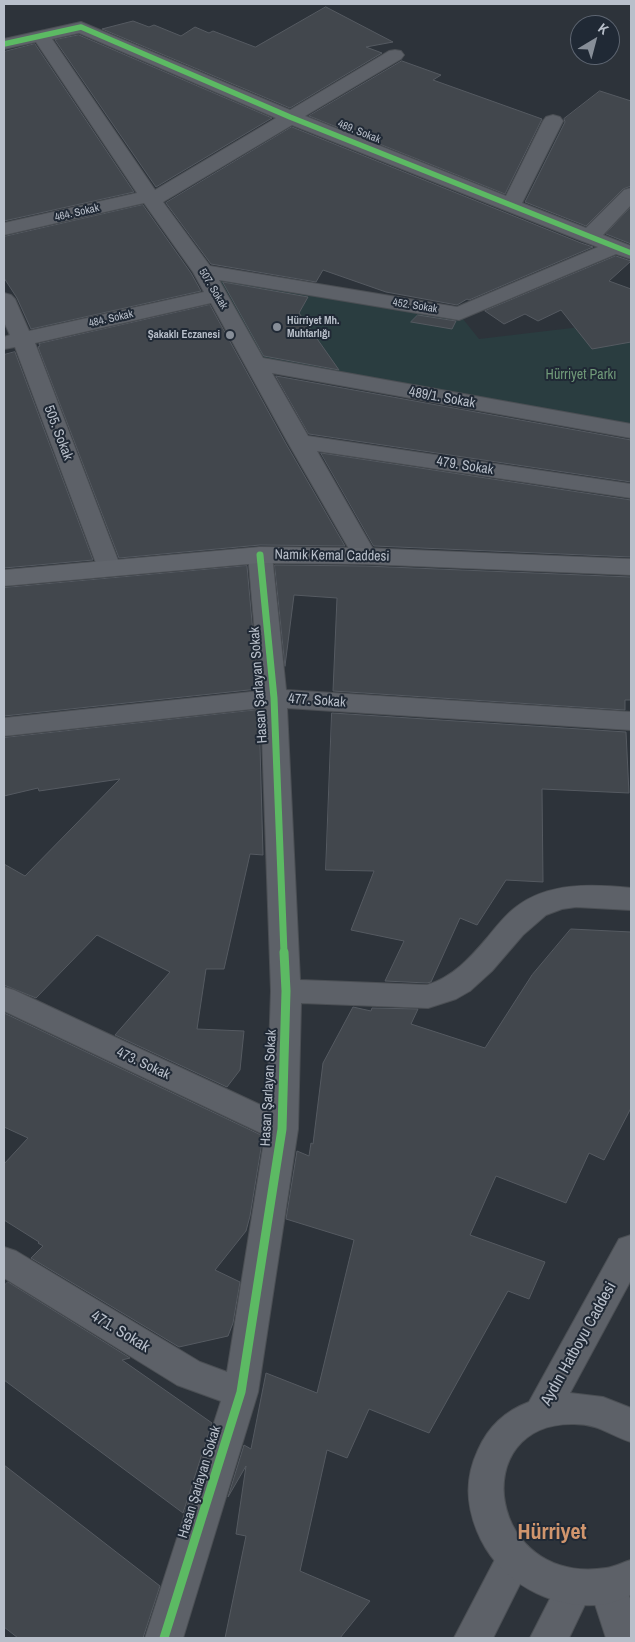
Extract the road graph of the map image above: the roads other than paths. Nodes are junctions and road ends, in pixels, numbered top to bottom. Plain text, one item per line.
1 (41, 36) junction
2 (4, 44) edge
3 (395, 55) dead end
4 (290, 117) junction
5 (553, 121) dead end
6 (631, 194) edge
7 (151, 198) junction
8 (511, 205) junction
9 (4, 229) edge
10 (589, 237) junction
11 (624, 250) edge
12 (203, 271) junction
13 (218, 295) junction
14 (4, 299) edge
15 (13, 341) edge
16 (254, 363) junction
17 (631, 431) edge
18 (298, 441) junction
19 (631, 491) edge
20 (260, 555) junction
21 (365, 556) junction
22 (110, 568) junction
23 (631, 568) edge
24 (4, 578) edge
25 (274, 698) junction
26 (631, 721) edge
27 (4, 727) edge
28 (631, 899) edge
29 (286, 991) junction
30 (4, 998) edge
31 (282, 1129) junction
32 (631, 1249) edge
33 (4, 1261) edge
34 (241, 1392) junction
35 (541, 1412) junction
36 (631, 1426) edge
37 (515, 1558) junction
38 (605, 1583) edge
39 (164, 1638) edge
40 (473, 1638) edge
41 (549, 1638) edge
42 (626, 1638) edge

1 - 2 street
1 - 4 street, 489. Sokak
1 - 7 street, 507. Sokak
3 - 4 street, 464. Sokak
4 - 7 street, 464. Sokak
4 - 8 street, 489. Sokak
5 - 8 street
6 - 10 street
7 - 9 street, 464. Sokak
7 - 12 street, 507. Sokak
8 - 10 street, 489. Sokak
10 - 11 street, 489. Sokak
11 - 12 street, 452. Sokak
12 - 13 street, 507. Sokak
13 - 15 street, 484. Sokak
13 - 16 street, 507. Sokak
14 - 15 street, 505. Sokak
15 - 22 street, 505. Sokak
16 - 17 street, 489/1. Sokak
16 - 18 street, 507. Sokak
18 - 19 street, 479. Sokak
18 - 21 street, 507. Sokak
20 - 21 main road, Namık Kemal Caddesi
20 - 22 main road, Namık Kemal Caddesi
20 - 25 street, Hasan Şarlayan Sokak
21 - 23 main road, Namık Kemal Caddesi
22 - 24 main road, Namık Kemal Caddesi
25 - 26 street, 477. Sokak
25 - 27 street, 477. Sokak
25 - 29 street, Hasan Şarlayan Sokak
28 - 29 street
29 - 31 street, Hasan Şarlayan Sokak
30 - 31 street, 473. Sokak
31 - 34 street, Hasan Şarlayan Sokak
32 - 35 street, Aydın Hatboyu Caddesi
33 - 34 street, 471. Sokak
34 - 39 street, Hasan Şarlayan Sokak
35 - 36 street, Aydın Hatboyu Caddesi
35 - 37 street, Aydın Hatboyu Caddesi
37 - 38 street, Aydın Hatboyu Caddesi
37 - 40 street
38 - 41 street
38 - 42 street

